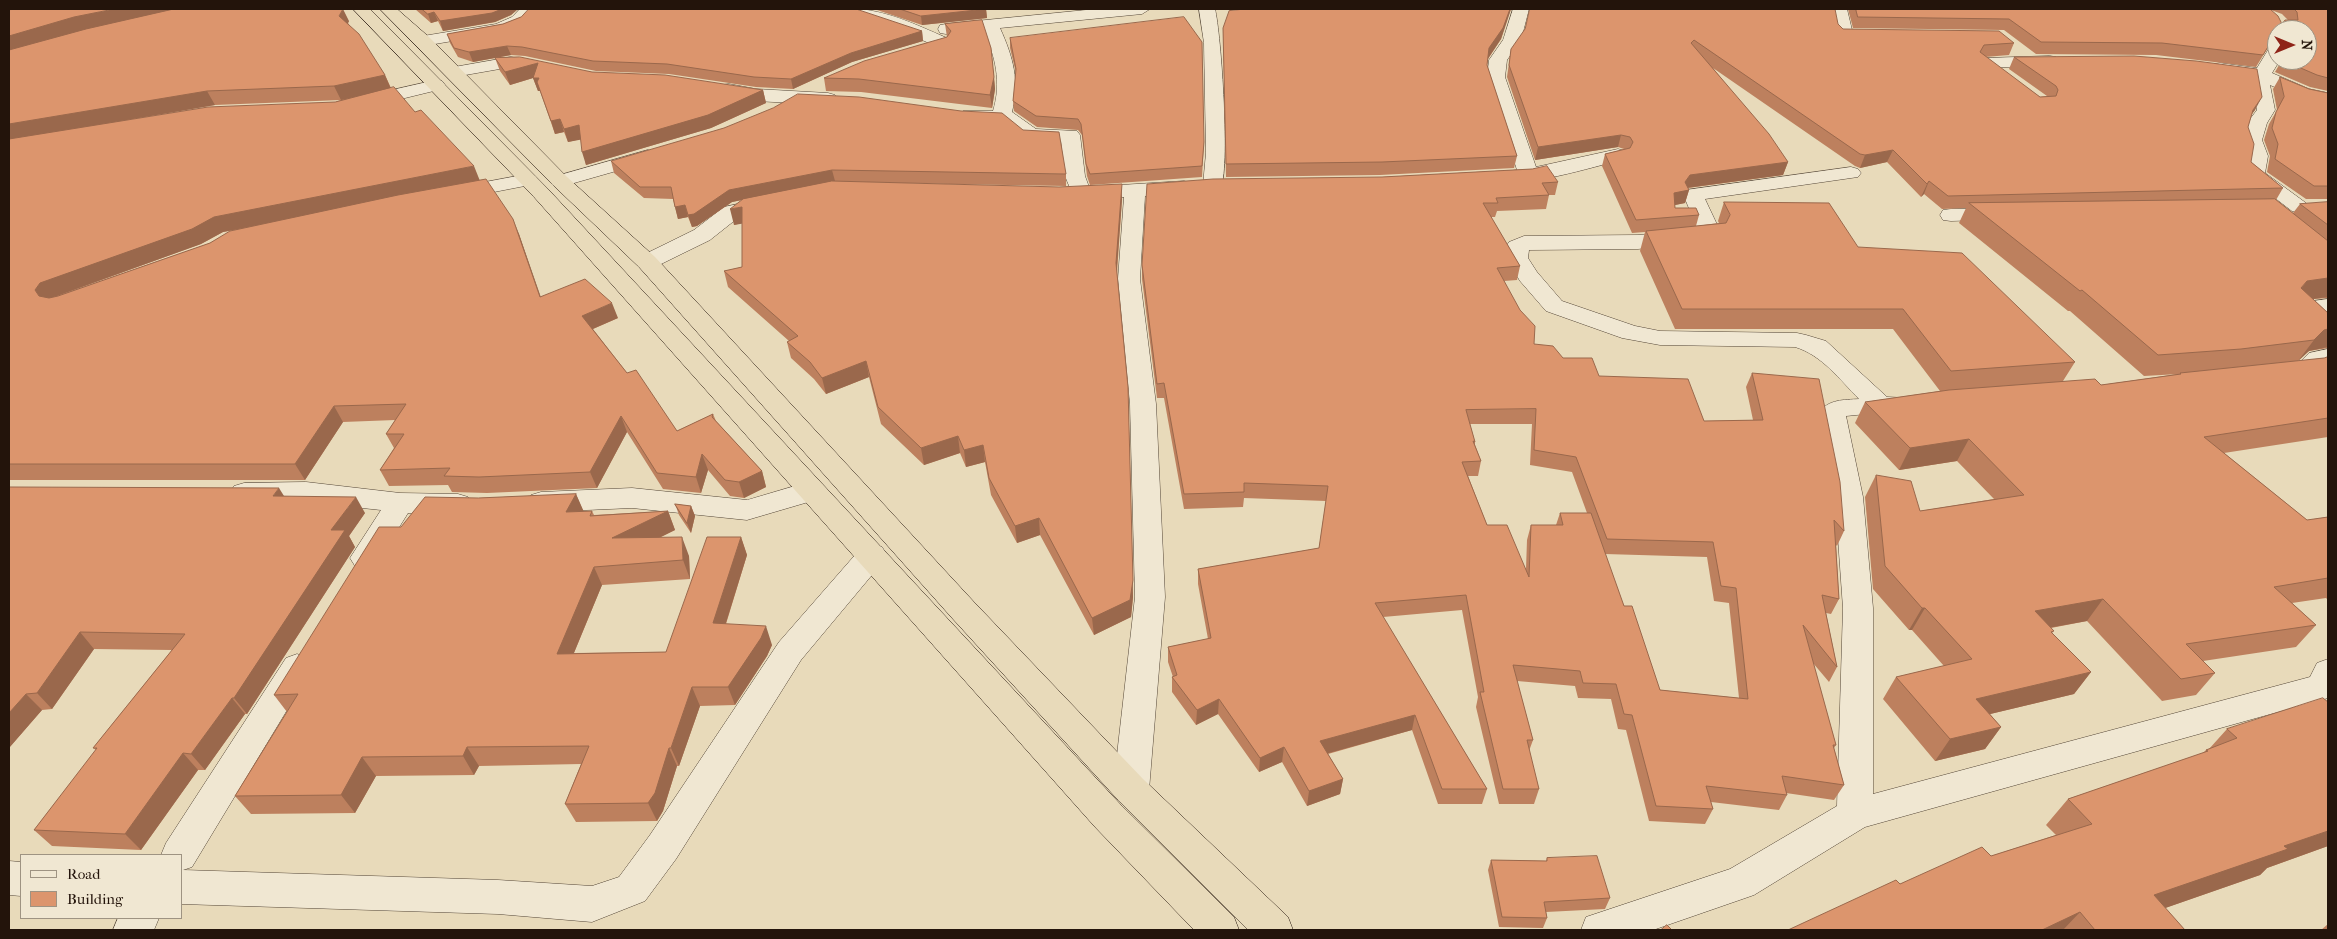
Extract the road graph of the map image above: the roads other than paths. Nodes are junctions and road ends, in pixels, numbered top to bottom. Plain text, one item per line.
1 (360, 9) edge
2 (388, 9) edge
3 (529, 9) edge
4 (852, 9) edge
5 (1142, 9) edge
6 (1207, 9) edge
7 (1521, 9) edge
8 (1839, 9) edge
9 (991, 26) junction
10 (920, 32) junction
11 (1892, 35) edge
12 (423, 41) junction
13 (2011, 46) edge
14 (896, 57) edge
15 (2031, 61) junction
16 (2070, 61) edge
17 (2201, 67) edge
18 (2267, 67) edge
19 (547, 69) edge
20 (2261, 74) junction
21 (445, 79) junction
22 (2009, 80) edge
23 (825, 82) edge
24 (709, 86) edge
25 (795, 99) junction
26 (2328, 99) edge
27 (842, 100) edge
28 (351, 106) edge
29 (768, 113) edge
30 (954, 113) edge
31 (1001, 117) junction
32 (664, 151) edge
33 (1618, 156) edge
34 (1851, 173) dead end
35 (1529, 175) junction
36 (1477, 178) edge
37 (528, 180) junction
38 (560, 182) junction
39 (1135, 191) junction
40 (1060, 194) edge
41 (1081, 194) junction
42 (432, 197) edge
43 (786, 200) edge
44 (2272, 210) edge
45 (2019, 214) edge
46 (1951, 215) dead end
47 (647, 262) junction
48 (2328, 306) edge
49 (2328, 333) edge
50 (2328, 356) edge
51 (2262, 376) edge
52 (1926, 402) edge
53 (1880, 405) junction
54 (812, 492) junction
55 (220, 493) edge
56 (400, 502) junction
57 (516, 503) edge
58 (487, 505) edge
59 (872, 555) junction
60 (347, 586) edge
61 (310, 645) edge
62 (2328, 672) edge
63 (1131, 790) junction
64 (1855, 814) junction
65 (180, 854) edge
66 (182, 887) edge
67 (139, 919) edge
68 (132, 930) edge
69 (1220, 930) edge
70 (1274, 930) edge
71 (1600, 930) edge

1 - 21 highway
2 - 12 highway
3 - 12 street
4 - 10 street
5 - 9 street
6 - 39 street
7 - 35 street
8 - 11 street
9 - 10 street
9 - 31 street
10 - 14 street
12 - 21 highway
13 - 15 street
15 - 16 street
15 - 22 street
17 - 20 street
18 - 20 street
19 - 21 street
20 - 26 street
20 - 44 street
21 - 28 street
21 - 37 highway
21 - 38 highway
23 - 25 street
24 - 25 street
25 - 27 street
25 - 29 street
30 - 31 street
31 - 41 street
32 - 38 street
33 - 35 street
34 - 53 street
35 - 36 street
37 - 42 street
37 - 54 highway
38 - 47 highway
39 - 41 street
39 - 63 street
40 - 41 street
43 - 47 street
45 - 46 street
47 - 63 highway
48 - 49 street
50 - 51 street
52 - 53 street
53 - 64 street
54 - 57 street
54 - 59 highway
55 - 56 street
56 - 58 street
56 - 60 street
59 - 66 street
59 - 69 highway
61 - 65 street
62 - 64 street
63 - 70 highway
64 - 71 street
67 - 68 street

